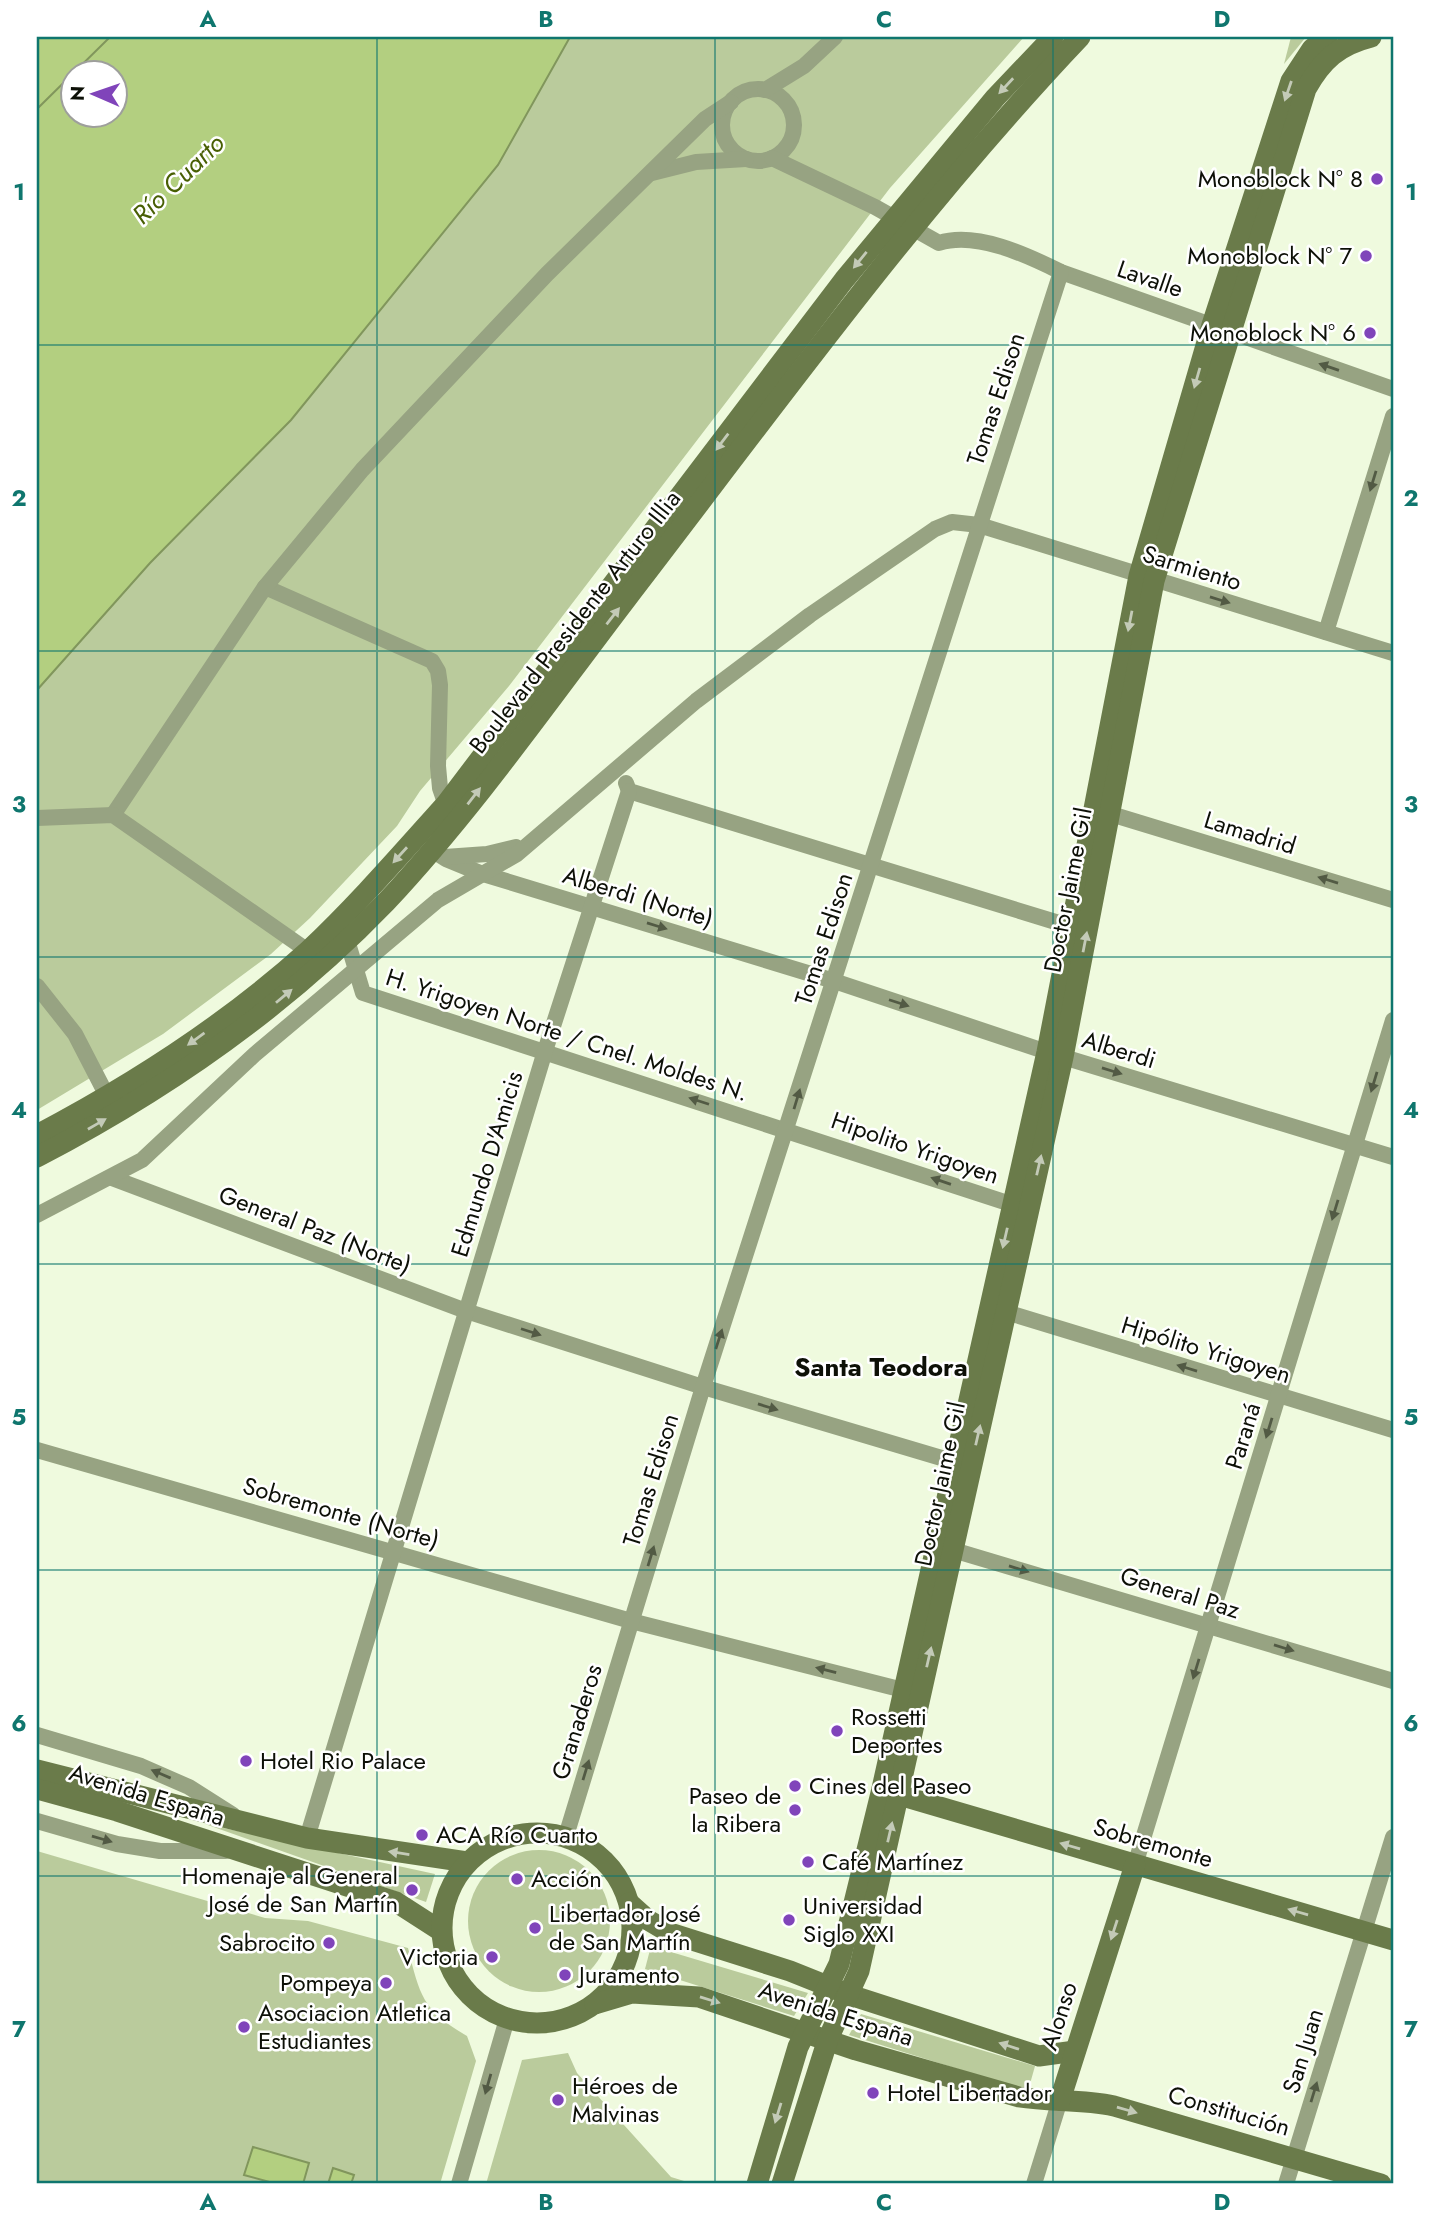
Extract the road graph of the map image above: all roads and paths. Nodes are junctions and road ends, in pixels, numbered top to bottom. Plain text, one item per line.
1 (835, 37) edge
2 (1053, 37) edge
3 (1080, 37) edge
4 (1326, 37) edge
5 (1371, 37) edge
6 (804, 66) junction
7 (765, 90) junction
8 (782, 98) junction
9 (730, 102) junction
10 (793, 131) junction
11 (772, 158) junction
12 (746, 159) junction
13 (650, 173) junction
14 (801, 174) junction
15 (902, 223) junction
16 (1061, 272) junction
17 (1222, 329) junction
18 (1393, 389) edge
19 (1393, 416) edge
20 (979, 525) junction
21 (1147, 578) junction
22 (265, 587) junction
23 (1326, 632) junction
24 (1393, 653) edge
25 (620, 768) junction
26 (629, 790) junction
27 (1101, 811) junction
28 (450, 813) junction
29 (113, 815) junction
30 (37, 818) edge
31 (530, 843) junction
32 (437, 853) junction
33 (871, 866) junction
34 (480, 873) junction
35 (1393, 901) edge
36 (592, 905) junction
37 (1072, 926) junction
38 (341, 933) junction
39 (307, 951) junction
40 (357, 970) junction
41 (834, 982) junction
42 (37, 986) edge
43 (1393, 1020) edge
44 (545, 1051) junction
45 (1055, 1054) junction
46 (107, 1096) junction
47 (788, 1129) junction
48 (37, 1135) edge
49 (1355, 1144) junction
50 (37, 1157) edge
51 (1393, 1157) edge
52 (112, 1178) junction
53 (1021, 1207) junction
54 (37, 1215) edge
55 (466, 1311) junction
56 (1006, 1312) junction
57 (703, 1387) junction
58 (1278, 1397) junction
59 (1393, 1430) edge
60 (37, 1450) edge
61 (962, 1464) junction
62 (953, 1550) junction
63 (394, 1552) junction
64 (631, 1621) junction
65 (1210, 1626) junction
66 (1393, 1681) edge
67 (913, 1692) junction
68 (37, 1735) edge
69 (37, 1770) edge
70 (37, 1789) edge
71 (899, 1796) junction
72 (37, 1821) edge
73 (241, 1821) junction
74 (566, 1836) junction
75 (1393, 1837) edge
76 (307, 1838) junction
77 (241, 1851) junction
78 (467, 1862) junction
79 (1135, 1865) junction
80 (629, 1903) junction
81 (441, 1931) junction
82 (1364, 1931) junction
83 (1393, 1940) edge
84 (827, 1986) junction
85 (850, 1995) junction
86 (595, 2004) junction
87 (507, 2019) junction
88 (805, 2031) junction
89 (828, 2039) junction
90 (1075, 2052) junction
91 (1060, 2100) junction
92 (1294, 2157) junction
93 (459, 2184) edge
94 (757, 2184) edge
95 (782, 2184) edge
96 (1034, 2184) edge
97 (1286, 2184) edge
98 (1381, 2184) edge

1 - 6 street
2 -> 15 main road, Boulevard Presidente Arturo Illia
3 - 15 main road, Boulevard Presidente Arturo Illia
4 -> 17 main road, Doctor Jaime Gil
5 - 17 main road, Doctor Jaime Gil
6 - 7 street
6 - 8 street
7 - 8 street
7 - 9 street
8 - 10 street
9 - 12 street
9 - 13 street
10 - 11 street
10 - 14 street
11 - 12 street
11 - 14 street, Lavalle
12 - 13 street
13 - 22 street
14 - 15 street, Lavalle
15 - 16 street, Lavalle
15 - 28 main road, Boulevard Presidente Arturo Illia
16 - 17 street, Lavalle
16 - 20 street, Tomas Edison
18 -> 17 street, Lavalle
17 - 21 main road, Doctor Jaime Gil
19 -> 23 street
20 - 21 street, Sarmiento
20 - 25 street, Sarmiento
20 - 33 street, Tomas Edison
21 -> 23 street, Sarmiento
21 - 27 main road, Doctor Jaime Gil
22 - 28 street
22 - 29 street
23 - 24 street, Sarmiento
25 - 26 street
25 - 31 street, Sarmiento
26 - 33 street
26 - 36 street, Edmundo D'Amicis
35 -> 27 street, Lamadrid
27 - 37 main road, Doctor Jaime Gil
45 -> 27 main road, Doctor Jaime Gil
28 - 32 main road, Boulevard Presidente Arturo Illia
28 -> 38 main road, Boulevard Presidente Arturo Illia
29 - 30 street
29 - 39 street
31 - 32 street
31 - 34 street, Sarmiento
32 - 34 street, Alberdi (Norte)
32 - 38 main road, Boulevard Presidente Arturo Illia
33 - 37 street
33 - 41 street, Tomas Edison
34 - 36 street, Alberdi (Norte)
34 - 40 street, Sarmiento
36 -> 41 street, Alberdi (Norte)
36 - 44 street, Edmundo D'Amicis
37 - 45 main road, Doctor Jaime Gil
38 - 39 main road, Boulevard Presidente Arturo Illia
38 - 40 street, H. Yrigoyen Norte / Cnel. Moldes N.
50 -> 38 main road, Boulevard Presidente Arturo Illia
39 -> 46 main road, Boulevard Presidente Arturo Illia
40 - 44 street, H. Yrigoyen Norte / Cnel. Moldes N.
40 - 52 street, Sarmiento
41 -> 45 street, Alberdi
47 -> 41 street, Tomas Edison
42 - 46 street
43 -> 49 street, Paraná
47 -> 44 street, H. Yrigoyen Norte / Cnel. Moldes N.
44 - 55 street, Edmundo D'Amicis
45 -> 49 street, Alberdi
45 - 53 main road, Doctor Jaime Gil
46 - 48 main road, Boulevard Presidente Arturo Illia
53 -> 47 street, Hipolito Yrigoyen
57 -> 47 street, Tomas Edison
49 - 51 street, Alberdi
49 -> 58 street, Paraná
52 - 54 street, Sarmiento
52 - 55 street, General Paz (Norte)
53 - 56 main road, Doctor Jaime Gil
53 -> 61 main road, Doctor Jaime Gil
55 -> 57 street, General Paz (Norte)
55 - 63 street, Edmundo D'Amicis
58 -> 56 street, Hipólito Yrigoyen
61 -> 56 main road, Doctor Jaime Gil
57 -> 61 street
64 -> 57 street, Tomas Edison
58 - 59 street, Hipólito Yrigoyen
58 -> 65 street, Paraná
60 - 63 street, Sobremonte (Norte)
61 - 62 main road, Doctor Jaime Gil
61 - 67 main road, Doctor Jaime Gil
62 -> 65 street, General Paz
67 -> 62 main road, Doctor Jaime Gil
63 - 64 street, Sobremonte (Norte)
63 - 76 street, Edmundo D'Amicis
67 -> 64 street
74 -> 64 street, Granaderos
65 -> 66 street, General Paz
65 -> 79 street, Paraná
67 - 71 main road, Doctor Jaime Gil
67 - 84 main road
73 -> 68 street, Avenida España
69 - 73 main road, Avenida España
70 - 77 main road, Avenida España
79 -> 71 main road, Sobremonte
85 -> 71 main road, Doctor Jaime Gil
72 -> 77 street, Avenida España
73 - 76 main road, Avenida España
74 - 78 main road
74 - 80 main road
75 - 82 street, San Juan
78 -> 76 main road, Avenida España
77 - 81 main road, Avenida España
78 - 81 main road
82 -> 79 main road, Sobremonte
79 -> 90 main road, Alonso
80 - 84 main road, Avenida España
80 - 86 main road
81 - 87 main road
82 - 83 main road, Sobremonte
92 -> 82 street, San Juan
84 - 85 main road, Avenida España
84 - 88 main road
85 - 89 main road, Doctor Jaime Gil
90 -> 85 main road, Avenida España
86 - 87 main road
86 -> 88 main road, Avenida España
87 -> 93 street
88 - 89 main road, Avenida España
88 -> 94 main road
89 - 91 main road, Avenida España
89 - 95 main road, Doctor Jaime Gil
90 - 91 main road, Alonso
91 -> 92 main road, Constitución
91 - 96 street, Alonso
92 - 97 street, San Juan
92 - 98 main road, Constitución

